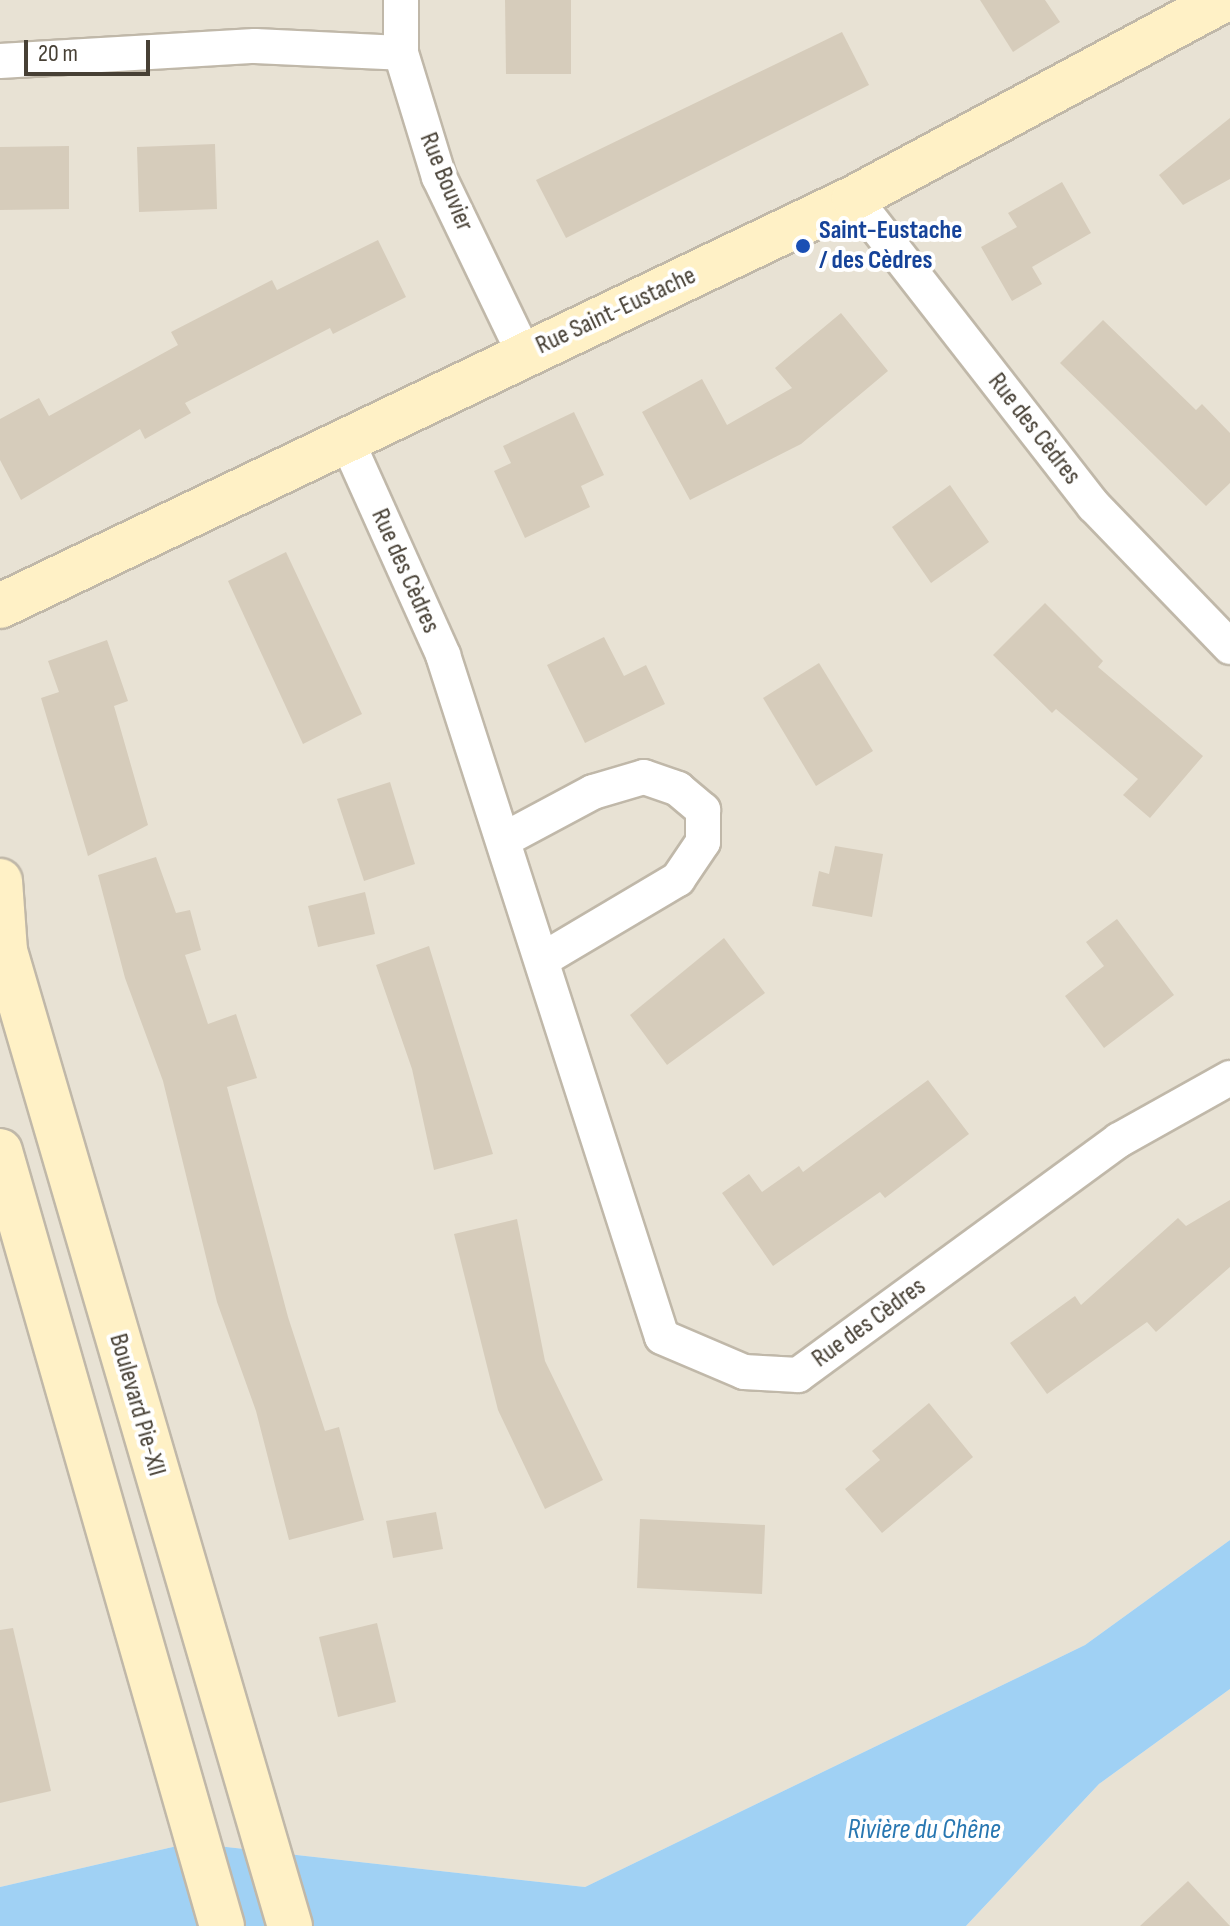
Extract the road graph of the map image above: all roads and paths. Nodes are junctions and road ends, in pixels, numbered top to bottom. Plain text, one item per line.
1 (401, 0) edge
2 (1223, 0) edge
3 (401, 53) junction
4 (0, 61) edge
5 (854, 198) junction
6 (524, 354) junction
7 (347, 441) junction
8 (0, 606) edge
9 (1230, 647) edge
10 (507, 838) junction
11 (0, 881) edge
12 (543, 959) junction
13 (1230, 1078) edge
14 (0, 1151) edge
15 (222, 1926) edge
16 (290, 1926) edge

1 - 3 street, Rue Bouvier
2 - 5 street, Rue Saint-Eustache
3 - 4 street
3 - 6 street, Rue Bouvier
5 - 6 street, Rue Saint-Eustache
5 - 9 street, Rue des Cèdres
6 - 7 street, Rue Saint-Eustache
7 - 8 street, Rue Saint-Eustache
7 - 10 street, Rue des Cèdres
10 - 12 street, Rue des Cèdres
10 - 12 street
11 - 16 street, Boulevard Pie-XII
12 - 13 street, Rue des Cèdres
14 - 15 street

